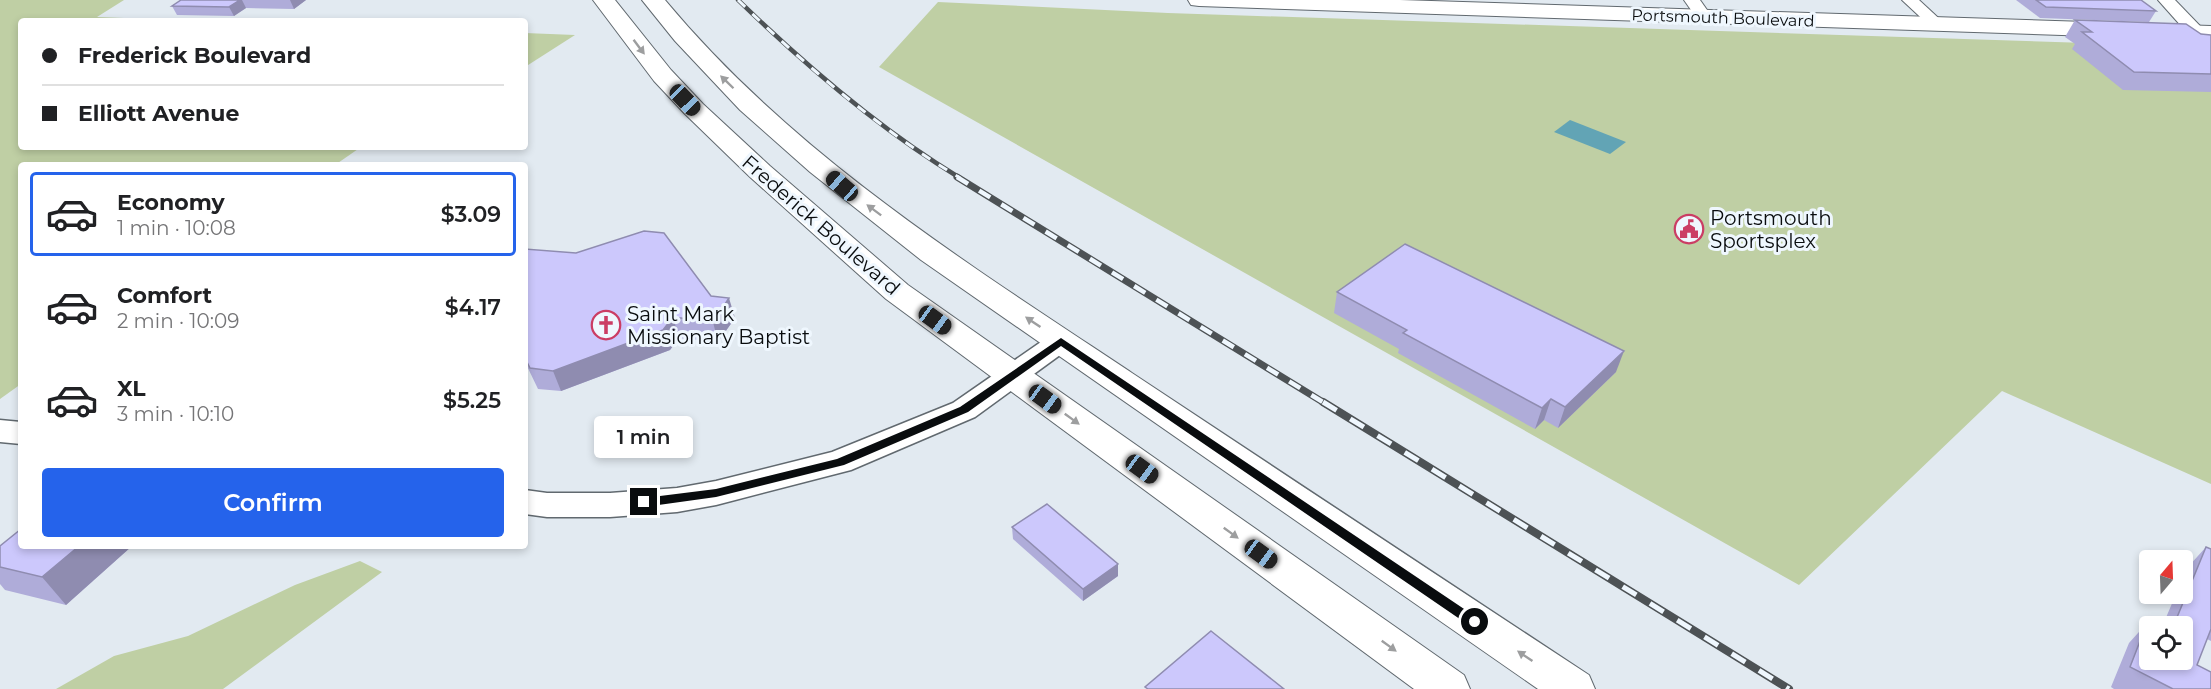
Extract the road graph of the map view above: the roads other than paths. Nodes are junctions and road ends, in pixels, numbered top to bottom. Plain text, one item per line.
1 (604, 0) edge
2 (653, 0) edge
3 (1199, 0) edge
4 (1910, 0) edge
5 (2166, 0) edge
6 (1257, 1) edge
7 (1472, 5) edge
8 (1698, 9) edge
9 (1938, 25) junction
10 (2204, 33) edge
11 (1061, 341) junction
12 (1013, 375) junction
13 (0, 430) edge
14 (18, 433) edge
15 (528, 502) edge
16 (1448, 689) edge
17 (1573, 689) edge

1 -> 12 main road, Frederick Boulevard
11 -> 2 main road
3 - 6 main road, Portsmouth Boulevard
4 - 9 street
5 - 10 street
6 - 7 main road, Portsmouth Boulevard
7 - 8 main road, Portsmouth Boulevard
8 - 9 main road, Portsmouth Boulevard
9 - 10 main road, Portsmouth Boulevard
11 - 12 street
17 -> 11 main road
12 - 15 street
12 -> 16 main road, Frederick Boulevard
13 - 14 street

